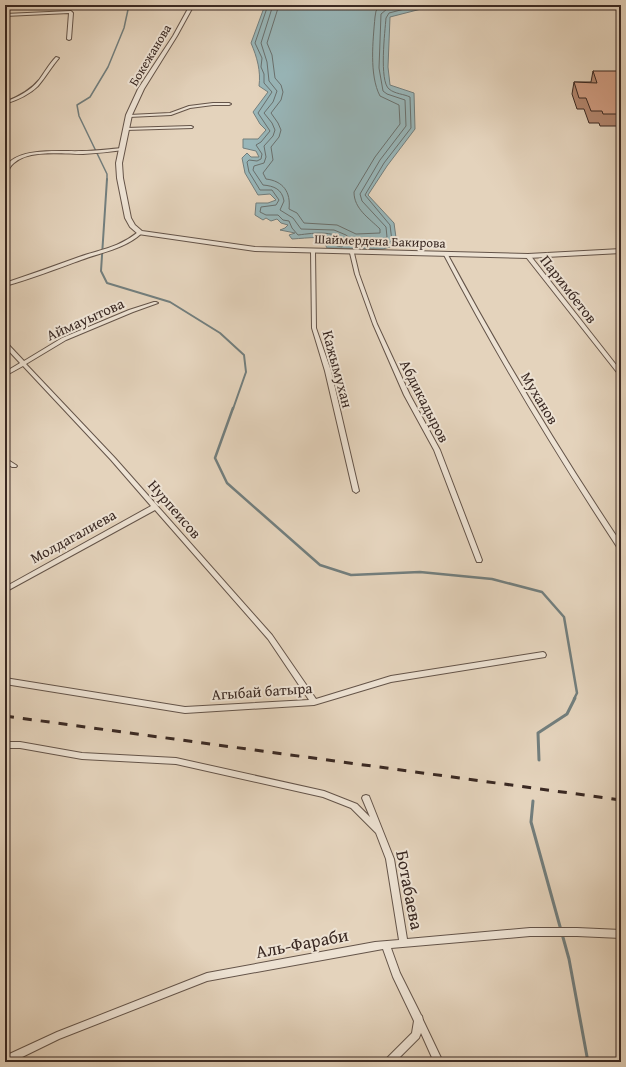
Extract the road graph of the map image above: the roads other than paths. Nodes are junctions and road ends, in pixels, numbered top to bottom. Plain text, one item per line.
1 (192, 5) edge
2 (5, 15) edge
3 (69, 39) dead end
4 (57, 58) dead end
5 (5, 103) edge
6 (229, 104) dead end
7 (129, 116) junction
8 (191, 127) dead end
9 (126, 128) junction
10 (122, 149) junction
11 (5, 189) edge
12 (140, 233) junction
13 (313, 251) junction
14 (621, 251) edge
15 (352, 253) junction
16 (446, 255) junction
17 (528, 256) junction
18 (5, 285) edge
19 (156, 303) dead end
20 (5, 344) edge
21 (23, 364) junction
22 (5, 374) edge
23 (621, 374) edge
24 (5, 460) edge
25 (14, 466) dead end
26 (356, 491) dead end
27 (155, 506) junction
28 (621, 548) edge
29 (479, 560) dead end
30 (5, 590) edge
31 (543, 655) dead end
32 (5, 681) edge
33 (314, 702) junction
34 (5, 745) edge
35 (366, 798) dead end
36 (379, 831) junction
37 (621, 934) edge
38 (404, 944) junction
39 (386, 945) junction
40 (419, 1019) junction
41 (5, 1061) edge
42 (389, 1062) edge
43 (439, 1062) edge

1 - 7 street, Бокежанова
2 - 3 street
4 - 5 street
6 - 7 street
7 - 9 street, Бокежанова
8 - 9 street
9 - 10 street, Бокежанова
10 - 11 street
10 - 12 street, Бокежанова
12 - 13 street, Шаймердена Бакирова
12 - 18 street
13 - 15 street, Шаймердена Бакирова
13 - 26 street, Кажымухан
14 - 17 street, Шаймердена Бакирова
15 - 16 street, Шаймердена Бакирова
15 - 29 street, Абдикадыров
16 - 17 street, Шаймердена Бакирова
16 - 28 street, Муханов
17 - 23 street, Паримбетов
19 - 21 street, Аймауытова
20 - 21 street, Нурпеисов
21 - 22 street, Аймауытова
21 - 27 street, Нурпеисов
24 - 25 street
27 - 30 street, Молдагалиева
27 - 33 street, Нурпеисов
31 - 33 street, Агыбай батыра
32 - 33 street, Агыбай батыра
34 - 36 street
35 - 36 street, Ботабаева
36 - 38 street, Ботабаева
37 - 38 street, Аль-Фараби
38 - 39 street, Аль-Фараби
39 - 40 street
39 - 41 street, Аль-Фараби
40 - 42 street
40 - 43 street

